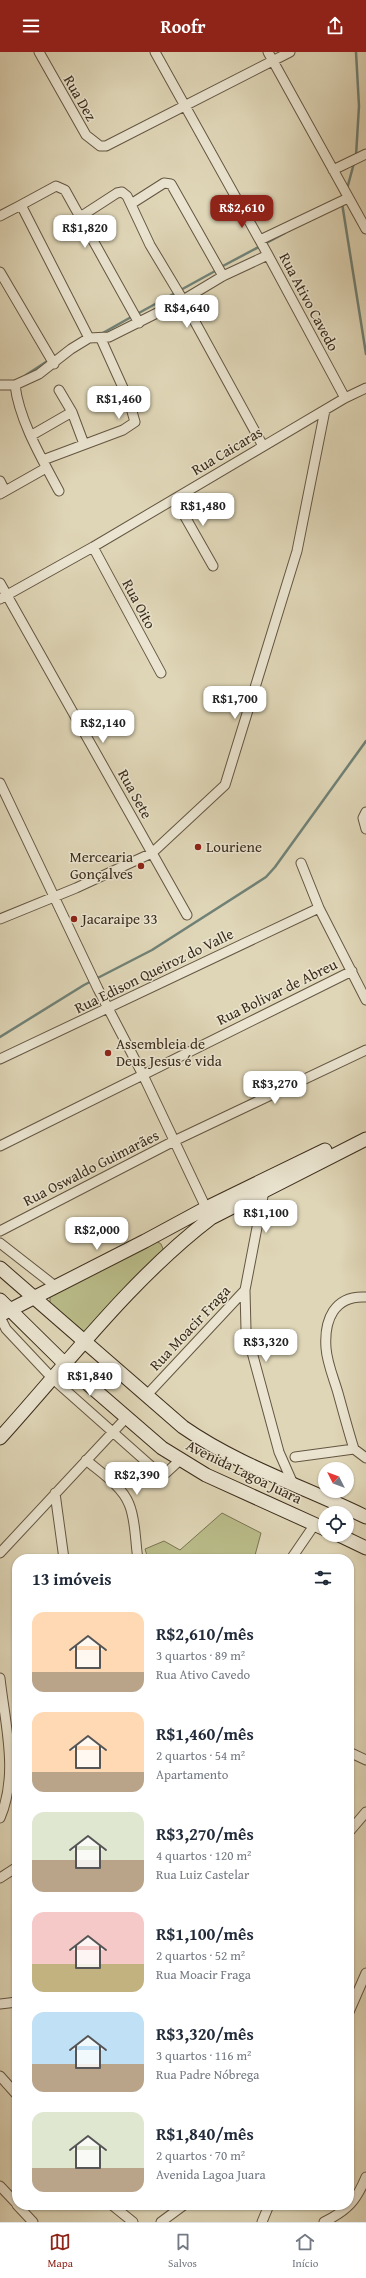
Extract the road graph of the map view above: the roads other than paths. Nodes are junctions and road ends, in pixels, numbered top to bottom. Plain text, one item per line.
1 (38, 52) edge
2 (155, 52) edge
3 (290, 52) edge
4 (271, 56) edge
5 (184, 105) junction
6 (366, 154) edge
7 (333, 170) junction
8 (345, 199) junction
9 (131, 204) junction
10 (21, 205) junction
11 (0, 216) edge
12 (80, 216) junction
13 (366, 229) edge
14 (260, 240) junction
15 (268, 255) junction
16 (0, 272) edge
17 (223, 276) junction
18 (183, 300) junction
19 (139, 323) junction
20 (89, 338) junction
21 (101, 339) junction
22 (54, 364) junction
23 (1, 382) edge
24 (15, 385) junction
25 (366, 388) edge
26 (59, 390) dead end
27 (345, 398) junction
28 (326, 410) junction
29 (72, 412) junction
30 (32, 435) junction
31 (84, 444) junction
32 (262, 446) junction
33 (45, 464) junction
34 (0, 481) edge
35 (59, 491) dead end
36 (2, 492) edge
37 (175, 499) junction
38 (93, 547) junction
39 (213, 566) dead end
40 (0, 583) edge
41 (4, 597) edge
42 (161, 674) dead end
43 (0, 783) edge
44 (366, 812) edge
45 (366, 829) edge
46 (152, 853) junction
47 (301, 863) dead end
48 (55, 896) junction
49 (319, 908) junction
50 (188, 915) dead end
51 (0, 920) edge
52 (352, 971) junction
53 (366, 1000) edge
54 (109, 1009) junction
55 (366, 1050) edge
56 (0, 1059) edge
57 (143, 1075) junction
58 (366, 1130) edge
59 (366, 1139) edge
60 (174, 1141) junction
61 (0, 1146) edge
62 (333, 1151) junction
63 (262, 1187) junction
64 (208, 1213) junction
65 (0, 1231) edge
66 (145, 1242) junction
67 (0, 1243) edge
68 (157, 1263) junction
69 (0, 1268) edge
70 (55, 1286) junction
71 (245, 1290) junction
72 (34, 1296) junction
73 (366, 1297) edge
74 (0, 1300) edge
75 (4, 1314) edge
76 (86, 1342) junction
77 (66, 1365) junction
78 (54, 1379) junction
79 (146, 1396) junction
80 (126, 1418) junction
81 (113, 1431) junction
82 (0, 1438) edge
83 (354, 1449) junction
84 (295, 1457) dead end
85 (366, 1458) edge
86 (86, 1460) junction
87 (180, 1460) junction
88 (294, 1486) junction
89 (55, 1493) junction
90 (366, 1517) edge
91 (318, 1526) edge
92 (318, 1529) edge
93 (354, 1542) edge
94 (366, 1548) edge
95 (0, 1553) edge
96 (63, 1554) edge
97 (137, 1554) edge
98 (296, 1554) edge
99 (0, 1678) edge
100 (354, 1754) edge
101 (366, 1760) edge
102 (366, 1812) edge
103 (0, 1818) edge
104 (354, 1826) edge
105 (12, 1870) edge
106 (0, 1878) edge
107 (366, 1973) edge
108 (354, 2001) edge
109 (12, 2003) edge
110 (0, 2004) edge
111 (0, 2076) edge
112 (12, 2089) edge
113 (366, 2177) edge
114 (0, 2186) edge
115 (12, 2199) edge
116 (354, 2201) edge
117 (22, 2210) edge
118 (118, 2210) edge
119 (177, 2210) edge
120 (267, 2210) edge
121 (344, 2210) edge
122 (33, 2222) edge
123 (133, 2222) edge
124 (161, 2222) edge
125 (262, 2222) edge
126 (324, 2222) edge

1 - 5 street, Rua Dez
2 - 5 street, Rua Ativo Cavedo
3 - 4 street
4 - 5 street
4 - 7 street
5 - 14 street, Rua Ativo Cavedo
6 - 7 street
7 - 8 street
8 - 13 street
8 - 14 street
9 - 12 street
9 - 17 street
9 - 18 street
10 - 11 street
10 - 12 street
10 - 20 street
12 - 19 street
14 - 15 street, Rua Ativo Cavedo
15 - 17 street
15 - 27 street, Rua Ativo Cavedo
16 - 22 street
17 - 18 street
18 - 19 street
18 - 32 street
19 - 21 street
20 - 21 street
20 - 22 street
21 - 31 street
22 - 24 street
23 - 24 street
24 - 30 street
25 - 27 street, Rua Caicaras
26 - 29 street
27 - 28 street, Rua Caicaras
28 - 32 street, Rua Caicaras
28 - 46 street
29 - 30 street
29 - 31 street
30 - 33 street
31 - 33 street
32 - 37 street, Rua Caicaras
33 - 35 street
33 - 36 street
34 - 36 street
37 - 38 street, Rua Caicaras
37 - 39 street
38 - 41 street, Rua Caicaras
38 - 42 street, Rua Oito
40 - 41 street, Rua Sete
41 - 46 street, Rua Sete
43 - 48 street
44 - 45 street
46 - 48 street
46 - 50 street, Rua Sete
47 - 49 street
48 - 51 street
48 - 54 street
49 - 52 street
49 - 54 street, Rua Edison Queiroz do Valle
52 - 53 street
52 - 57 street, Rua Bolivar de Abreu
54 - 56 street, Rua Edison Queiroz do Valle
54 - 57 street
55 - 60 street, Rua Oswaldo Guimarães
57 - 60 street
57 - 61 street, Rua Bolivar de Abreu
58 - 62 main road
59 - 62 main road
60 - 64 street
60 - 65 street, Rua Oswaldo Guimarães
62 - 63 main road
63 - 64 main road
63 - 71 street, Rua Moacir Fraga
64 - 66 main road
64 - 68 main road
66 - 68 main road
66 - 70 main road
67 - 70 street
68 - 76 main road
69 - 72 main road, Avenida Lagoa Juara
70 - 72 main road
71 - 79 street, Rua Moacir Fraga
71 - 88 street
72 - 75 main road
72 - 76 main road, Avenida Lagoa Juara
73 - 83 street
74 - 75 main road, Avenida Lagoa Juara
75 - 77 main road, Avenida Lagoa Juara
75 - 78 street
76 - 77 main road
76 - 79 main road, Avenida Lagoa Juara
77 - 78 main road
77 - 80 main road, Avenida Lagoa Juara
78 - 81 street
78 - 82 main road
79 - 88 main road, Avenida Lagoa Juara
80 - 81 street
80 - 87 main road, Avenida Lagoa Juara
81 - 86 street
81 - 87 street
83 - 84 street
83 - 85 street
86 - 89 street
86 - 97 street
87 - 91 main road, Avenida Lagoa Juara
88 - 90 main road, Avenida Lagoa Juara
89 - 95 street
89 - 96 street
92 - 98 street
93 - 94 main road
99 - 103 street
100 - 101 street
102 - 104 street
105 - 106 street
107 - 108 street
109 - 110 street
111 - 112 street
113 - 116 street
114 - 115 street
117 - 122 street
118 - 123 street
119 - 124 street
120 - 125 street
121 - 126 street

